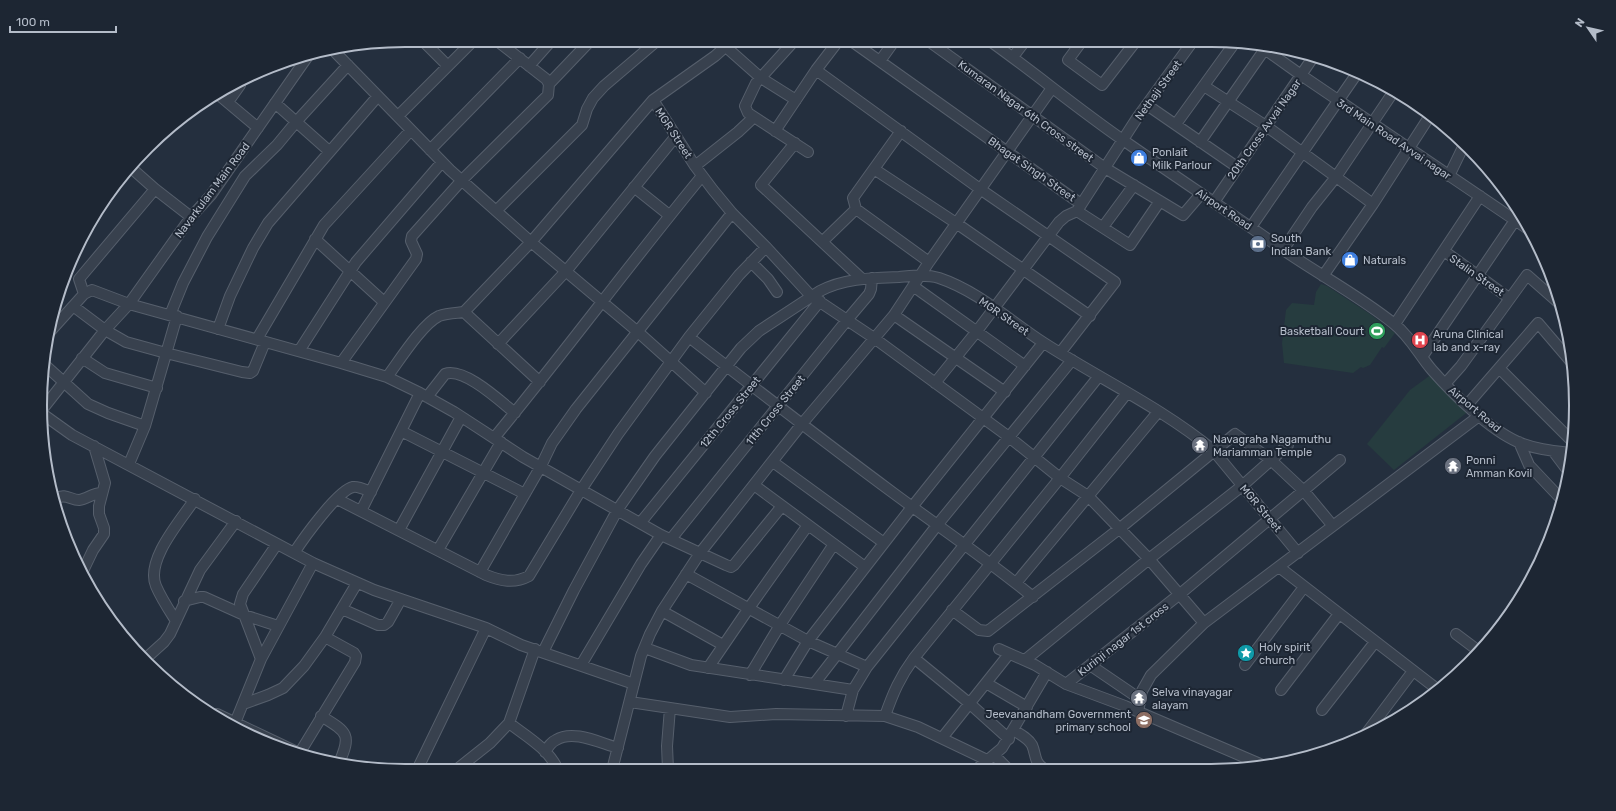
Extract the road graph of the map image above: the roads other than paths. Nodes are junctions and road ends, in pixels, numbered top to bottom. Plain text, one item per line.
1 (429, 47) edge
2 (467, 47) edge
3 (505, 47) edge
4 (546, 47) edge
5 (584, 47) edge
6 (647, 47) edge
7 (726, 47) edge
8 (732, 47) edge
9 (789, 47) edge
10 (834, 47) edge
11 (860, 47) edge
12 (890, 47) edge
13 (938, 47) edge
14 (999, 47) edge
15 (1020, 47) edge
16 (1077, 47) edge
17 (1131, 47) edge
18 (1189, 47) edge
19 (1231, 48) edge
20 (1261, 51) edge
21 (1270, 52) edge
22 (337, 54) edge
23 (1013, 57) junction
24 (520, 58) junction
25 (1310, 61) edge
26 (304, 62) edge
27 (880, 62) junction
28 (348, 65) junction
29 (448, 66) junction
30 (529, 66) junction
31 (816, 70) junction
32 (1301, 75) junction
33 (1354, 77) edge
34 (761, 78) junction
35 (549, 84) junction
36 (1204, 86) junction
37 (1052, 88) junction
38 (232, 92) edge
39 (378, 96) junction
40 (1391, 96) edge
41 (224, 99) edge
42 (653, 100) junction
43 (796, 100) junction
44 (1338, 100) junction
45 (1228, 102) junction
46 (275, 103) junction
47 (1147, 105) junction
48 (398, 116) junction
49 (1032, 116) junction
50 (754, 117) junction
51 (1427, 120) edge
52 (296, 122) junction
53 (1176, 124) junction
54 (1373, 124) junction
55 (1266, 126) junction
56 (258, 128) junction
57 (411, 130) junction
58 (775, 131) junction
59 (901, 131) junction
60 (676, 136) junction
61 (1123, 140) junction
62 (1200, 142) junction
63 (794, 143) junction
64 (1409, 147) junction
65 (430, 150) junction
66 (1462, 150) edge
67 (329, 151) junction
68 (808, 152) dead end
69 (1007, 152) junction
70 (1303, 153) junction
71 (442, 162) junction
72 (695, 166) junction
73 (1237, 167) junction
74 (1105, 168) junction
75 (874, 169) junction
76 (134, 171) edge
77 (702, 176) junction
78 (1449, 176) junction
79 (1336, 177) junction
80 (462, 180) junction
81 (1134, 184) junction
82 (634, 187) junction
83 (155, 189) junction
84 (980, 189) junction
85 (1201, 194) junction
86 (1480, 196) junction
87 (1160, 201) junction
88 (1214, 202) junction
89 (1373, 204) junction
90 (1079, 208) junction
91 (856, 209) junction
92 (496, 211) junction
93 (732, 213) junction
94 (1514, 214) edge
95 (670, 215) junction
96 (191, 217) junction
97 (1516, 218) edge
98 (956, 223) junction
99 (1103, 227) junction
100 (1251, 227) junction
101 (1048, 236) junction
102 (315, 239) junction
103 (823, 241) junction
104 (531, 242) junction
105 (766, 247) junction
106 (1283, 250) junction
107 (1444, 251) junction
108 (751, 262) junction
109 (929, 262) junction
110 (1023, 269) junction
111 (566, 270) junction
112 (350, 271) junction
113 (919, 276) junction
114 (1324, 276) junction
115 (1477, 276) junction
116 (866, 278) junction
117 (913, 286) junction
118 (777, 292) dead end
119 (84, 294) junction
120 (1552, 297) edge
121 (1509, 298) junction
122 (816, 299) junction
123 (384, 302) junction
124 (603, 302) junction
125 (129, 304) junction
126 (73, 306) junction
127 (994, 309) junction
128 (464, 312) junction
129 (894, 315) junction
130 (174, 316) junction
131 (1090, 316) junction
132 (847, 320) junction
133 (57, 324) edge
134 (1395, 324) junction
135 (218, 328) junction
136 (105, 330) junction
137 (977, 331) junction
138 (638, 332) junction
139 (689, 337) junction
140 (874, 338) junction
141 (261, 340) junction
142 (1043, 343) junction
143 (498, 344) junction
144 (299, 351) junction
145 (1060, 352) junction
146 (166, 353) junction
147 (1565, 355) edge
148 (1422, 357) junction
149 (82, 358) junction
150 (955, 358) junction
151 (1072, 360) junction
152 (671, 361) junction
153 (342, 363) junction
154 (727, 366) junction
155 (1025, 366) junction
156 (1499, 368) junction
157 (49, 369) edge
158 (1099, 376) junction
159 (387, 377) junction
160 (540, 382) junction
161 (64, 383) junction
162 (935, 383) junction
163 (1445, 384) junction
164 (752, 386) junction
165 (157, 388) junction
166 (1005, 392) junction
167 (706, 393) junction
168 (1127, 393) junction
169 (424, 395) junction
170 (47, 403) edge
171 (1467, 405) junction
172 (778, 406) junction
173 (1158, 412) junction
174 (514, 413) junction
175 (1479, 416) junction
176 (461, 417) junction
177 (48, 418) edge
178 (984, 418) junction
179 (801, 425) junction
180 (145, 426) junction
181 (401, 431) junction
182 (1567, 436) edge
183 (1009, 437) junction
184 (498, 440) junction
185 (1519, 442) junction
186 (1288, 445) dead end
187 (94, 446) junction
188 (1213, 450) junction
189 (1553, 451) junction
190 (442, 452) junction
191 (1566, 452) edge
192 (1034, 458) junction
193 (1271, 460) junction
194 (1340, 460) dead end
195 (773, 462) junction
196 (129, 464) junction
197 (1564, 465) edge
198 (541, 466) junction
199 (483, 472) junction
200 (1060, 478) junction
201 (754, 485) junction
202 (1242, 486) junction
203 (581, 490) junction
204 (1304, 491) junction
205 (371, 492) junction
206 (101, 493) junction
207 (525, 494) junction
208 (1558, 495) edge
209 (1088, 496) junction
210 (59, 497) edge
211 (195, 499) junction
212 (337, 499) junction
213 (782, 506) junction
214 (912, 506) junction
215 (618, 509) junction
216 (361, 511) junction
217 (1270, 520) junction
218 (236, 521) junction
219 (641, 522) junction
220 (938, 524) junction
221 (808, 525) junction
222 (1333, 526) junction
223 (1119, 529) junction
224 (399, 530) junction
225 (661, 534) junction
226 (671, 539) junction
227 (884, 542) junction
228 (277, 544) junction
229 (834, 544) junction
230 (965, 544) junction
231 (438, 550) junction
232 (294, 553) junction
233 (700, 553) junction
234 (1298, 553) junction
235 (1149, 559) junction
236 (991, 562) junction
237 (313, 563) junction
238 (85, 567) edge
239 (865, 567) junction
240 (1279, 567) junction
241 (480, 572) junction
242 (686, 574) junction
243 (357, 583) junction
244 (1016, 583) junction
245 (1304, 587) junction
246 (1180, 594) junction
247 (1033, 597) junction
248 (401, 599) junction
249 (184, 601) junction
250 (749, 608) junction
251 (342, 609) junction
252 (952, 610) junction
253 (662, 611) junction
254 (244, 614) junction
255 (1339, 614) junction
256 (176, 621) junction
257 (1204, 624) junction
258 (780, 625) junction
259 (278, 626) junction
260 (486, 628) junction
261 (1456, 634) dead end
262 (325, 637) junction
263 (808, 640) junction
264 (1375, 642) junction
265 (723, 645) junction
266 (644, 648) junction
267 (1474, 648) edge
268 (539, 650) junction
269 (998, 650) dead end
270 (838, 653) junction
271 (1009, 654) junction
272 (149, 656) edge
273 (261, 658) junction
274 (914, 658) junction
275 (1025, 660) junction
276 (581, 665) junction
277 (1090, 665) junction
278 (1245, 665) dead end
279 (866, 667) junction
280 (708, 668) junction
281 (1414, 671) junction
282 (1047, 672) junction
283 (750, 675) junction
284 (784, 680) junction
285 (986, 683) junction
286 (634, 684) junction
287 (814, 684) junction
288 (1066, 684) junction
289 (1433, 687) edge
290 (853, 690) junction
291 (1281, 690) dead end
292 (1140, 699) junction
293 (630, 702) junction
294 (969, 703) junction
295 (243, 704) junction
296 (1027, 707) junction
297 (670, 708) junction
298 (1322, 710) dead end
299 (1138, 712) junction
300 (322, 716) junction
301 (846, 716) junction
302 (885, 716) junction
303 (236, 721) edge
304 (509, 723) junction
305 (1373, 725) edge
306 (1011, 734) junction
307 (942, 738) junction
308 (618, 748) junction
309 (302, 749) edge
310 (545, 752) junction
311 (341, 758) edge
312 (990, 758) junction
313 (1254, 761) edge
314 (420, 764) edge
315 (464, 764) edge
316 (555, 764) edge
317 (614, 764) edge
318 (668, 764) edge
319 (983, 764) edge
320 (1000, 764) edge
321 (1038, 764) edge

1 - 29 street
2 - 29 street
3 - 24 street
4 - 30 street
5 - 35 street
6 - 92 street
7 - 42 street
8 - 34 street
9 - 34 street
10 - 31 street
11 - 27 street, Bhagat Singh Street
12 - 27 street
13 - 49 street, Kumaran Nagar 6th Cross street
14 - 23 street, Airport Road
15 - 23 street
16 - 17 street
18 - 47 street, Nethaji Street
19 - 36 street
20 - 45 street
21 - 32 street, 3rd Main Road Avvai nagar
22 - 28 street
23 - 37 street, Airport Road
24 - 30 street
24 - 65 street
25 - 32 street, 20th Cross Avvai Nagar
26 - 46 street, Navarkulam Main Road
27 - 69 street, Bhagat Singh Street
28 - 39 street
28 - 52 street
29 - 48 street
30 - 35 street
31 - 43 street
31 - 59 street
32 - 44 street, 3rd Main Road Avvai nagar
32 - 55 street, 20th Cross Avvai Nagar
33 - 44 street
34 - 43 street
34 - 50 street
35 - 80 street
36 - 45 street
36 - 53 street
37 - 49 street
37 - 61 street, Airport Road
38 - 41 street
39 - 48 street
39 - 67 street
40 - 54 street
41 - 56 street
42 - 60 street, MGR Street
42 - 104 street
43 - 58 street
44 - 54 street, 3rd Main Road Avvai nagar
44 - 70 street
45 - 55 street
45 - 62 street
46 - 52 street
46 - 56 street, Navarkulam Main Road
47 - 53 street
47 - 61 street, Nethaji Street
48 - 57 street
49 - 69 street
49 - 74 street, Kumaran Nagar 6th Cross street
50 - 58 street
50 - 72 street, MGR Street
51 - 64 street
52 - 67 street
52 - 130 street
53 - 62 street
54 - 64 street, 3rd Main Road Avvai nagar
54 - 79 street
55 - 70 street
55 - 73 street, 20th Cross Avvai Nagar
56 - 96 street, Navarkulam Main Road
57 - 65 street
57 - 102 street
58 - 63 street
59 - 75 street
59 - 84 street
60 - 72 street, MGR Street
60 - 82 street
61 - 74 street, Nethaji Street
61 - 85 street, Airport Road
62 - 73 street
63 - 68 street
63 - 103 street
64 - 78 street, 3rd Main Road Avvai nagar
64 - 89 street
65 - 71 street
66 - 78 street
67 - 135 street
69 - 84 street
69 - 90 street, Bhagat Singh Street
70 - 79 street
70 - 100 street
71 - 80 street
71 - 112 street
72 - 77 street, MGR Street
73 - 88 street, 20th Cross Avvai Nagar
74 - 81 street
74 - 90 street, Bhagat Singh Street
75 - 91 street
75 - 98 street
76 - 83 street
77 - 93 street, MGR Street
77 - 95 street
78 - 86 street, 3rd Main Road Avvai nagar
79 - 89 street
79 - 106 street
80 - 92 street
80 - 123 street
81 - 87 street
81 - 99 street
82 - 95 street
82 - 111 street
83 - 96 street
83 - 119 street
84 - 98 street
84 - 101 street
85 - 87 street
85 - 88 street, Airport Road
86 - 94 street, 3rd Main Road Avvai nagar
86 - 107 street
87 - 99 street
88 - 100 street, Airport Road
89 - 114 street
90 - 99 street
90 - 101 street
91 - 103 street
91 - 109 street
92 - 104 street
93 - 105 street, MGR Street
93 - 138 street
95 - 124 street
96 - 125 street, Navarkulam Main Road
97 - 115 street
98 - 109 street
98 - 110 street
100 - 106 street, Airport Road
101 - 110 street
101 - 131 street
102 - 112 street
102 - 141 street
103 - 116 street
104 - 111 street
104 - 128 street
105 - 108 street
105 - 122 street, MGR Street
106 - 114 street, Airport Road
107 - 115 street, Stalin Street
107 - 134 street
108 - 118 street
108 - 139 street
109 - 113 street
110 - 127 street
110 - 131 street
111 - 124 street
111 - 143 street
112 - 123 street
112 - 144 street
113 - 116 street, MGR Street
113 - 117 street
113 - 127 street, MGR Street
114 - 134 street, Airport Road
115 - 121 street, Stalin Street
115 - 148 street
116 - 122 street, MGR Street
116 - 132 street, 11th Cross Street
117 - 129 street
117 - 137 street
119 - 125 street
119 - 126 street
120 - 121 street
121 - 163 street
122 - 132 street
122 - 154 street
122 - 164 street, 12th Cross Street
123 - 153 street
124 - 138 street
124 - 160 street
125 - 130 street
125 - 136 street, Navarkulam Main Road
126 - 133 street
126 - 136 street
127 - 137 street
127 - 142 street, MGR Street
128 - 143 street
128 - 159 street
129 - 140 street
129 - 150 street
130 - 135 street
130 - 146 street
131 - 145 street
132 - 140 street
132 - 172 street, 11th Cross Street
134 - 148 street, Airport Road
135 - 141 street
136 - 146 street
136 - 149 street, Navarkulam Main Road
137 - 150 street
137 - 155 street
138 - 152 street
138 - 198 street
139 - 152 street
139 - 154 street
140 - 162 street
140 - 179 street
141 - 144 street
141 - 146 street
142 - 145 street, MGR Street
142 - 155 street
143 - 160 street
144 - 153 street
145 - 151 street, MGR Street
146 - 165 street
147 - 156 street
148 - 163 street, Airport Road
149 - 161 street, Navarkulam Main Road
149 - 165 street
150 - 162 street
150 - 166 street
151 - 158 street, MGR Street
151 - 183 street
152 - 167 street
152 - 203 street
153 - 159 street
154 - 164 street
154 - 167 street
155 - 166 street
156 - 171 street
156 - 182 street
157 - 161 street
158 - 168 street, MGR Street
158 - 192 street
159 - 169 street
160 - 174 street
161 - 170 street, Navarkulam Main Road
161 - 180 street
162 - 178 street
163 - 171 street, Airport Road
164 - 172 street
164 - 219 street, 12th Cross Street
165 - 180 street
166 - 178 street
167 - 215 street
168 - 173 street, MGR Street
168 - 200 street
169 - 174 street
169 - 176 street
169 - 181 street
171 - 175 street, Airport Road
172 - 179 street
172 - 226 street, 11th Cross Street
173 - 188 street, MGR Street
173 - 209 street
174 - 184 street
175 - 185 street, Airport Road
175 - 222 street
176 - 184 street
176 - 190 street
177 - 187 street
178 - 183 street
178 - 214 street
179 - 195 street
179 - 214 street
180 - 196 street
181 - 190 street
181 - 205 street
183 - 192 street
183 - 220 street
184 - 198 street
184 - 199 street
185 - 189 street, Airport Road
185 - 208 street
186 - 193 street
187 - 196 street
187 - 206 street
188 - 193 street
188 - 202 street, MGR Street
188 - 223 street
189 - 191 street, Airport Road
189 - 197 street
190 - 199 street
190 - 224 street
192 - 200 street
192 - 230 street
193 - 202 street
193 - 204 street
194 - 204 street, Kurinji nagar 1st cross
195 - 201 street
195 - 227 street
196 - 211 street
198 - 203 street
198 - 207 street
199 - 207 street
199 - 231 street
200 - 209 street
200 - 236 street
201 - 213 street
201 - 233 street
202 - 217 street, MGR Street
202 - 235 street
203 - 215 street
203 - 241 street
204 - 217 street, Kurinji nagar 1st cross
204 - 222 street
205 - 212 street
205 - 216 street
206 - 210 street
206 - 238 street
207 - 241 street
209 - 223 street
209 - 244 street
211 - 218 street
211 - 256 street
212 - 216 street
212 - 232 street
213 - 221 street
213 - 233 street
214 - 220 street
214 - 227 street
215 - 219 street
215 - 268 street
216 - 224 street
217 - 234 street, MGR Street
217 - 246 street, Kurinji nagar 1st cross
218 - 228 street
218 - 249 street
219 - 225 street
220 - 230 street
220 - 270 street
221 - 229 street
221 - 250 street
222 - 234 street
223 - 235 street
223 - 247 street
224 - 231 street
225 - 226 street
225 - 276 street
226 - 233 street
227 - 239 street
228 - 232 street
228 - 254 street
229 - 239 street
229 - 258 street
230 - 236 street
230 - 279 street
231 - 241 street
232 - 237 street
233 - 242 street
234 - 240 street
235 - 246 street
235 - 275 street
236 - 244 street
236 - 252 street
237 - 243 street
237 - 259 street
239 - 263 street
240 - 245 street
240 - 257 street
242 - 250 street
242 - 253 street
243 - 248 street
243 - 251 street
244 - 247 street
245 - 255 street
245 - 278 street
246 - 257 street
246 - 277 street, Kurinji nagar 1st cross
247 - 252 street
248 - 251 street
248 - 260 street
249 - 254 street
249 - 256 street
250 - 258 street
250 - 265 street
251 - 262 street
252 - 274 street
253 - 265 street
253 - 266 street
254 - 259 street
254 - 273 street
255 - 264 street
255 - 291 street
256 - 272 street
257 - 292 street
258 - 263 street
258 - 283 street
259 - 273 street
260 - 268 street
260 - 314 street
261 - 267 street
262 - 295 street
262 - 300 street
263 - 270 street
263 - 284 street
264 - 281 street
264 - 298 street
265 - 280 street
266 - 280 street
266 - 286 street
268 - 276 street
268 - 304 street
269 - 271 street
270 - 279 street
270 - 287 street
271 - 275 street
271 - 285 street
273 - 295 street
274 - 294 street
274 - 302 street
275 - 282 street
276 - 286 street
277 - 288 street, Kurinji nagar 1st cross
277 - 292 street
279 - 290 street
280 - 283 street
281 - 289 street
281 - 305 street
282 - 288 street
282 - 296 street
283 - 284 street
284 - 287 street
285 - 294 street
285 - 296 street
286 - 293 street
287 - 290 street
288 - 299 street
290 - 301 street
292 - 299 street
293 - 297 street
293 - 308 street
294 - 306 street
294 - 307 street
295 - 303 street
296 - 306 street
297 - 301 street
297 - 318 street
299 - 313 street
300 - 309 street
300 - 311 street
301 - 302 street
302 - 307 street
304 - 310 street
304 - 315 street
306 - 312 street
306 - 321 street
307 - 312 street
308 - 310 street
308 - 317 street
310 - 316 street
312 - 319 street
312 - 320 street

